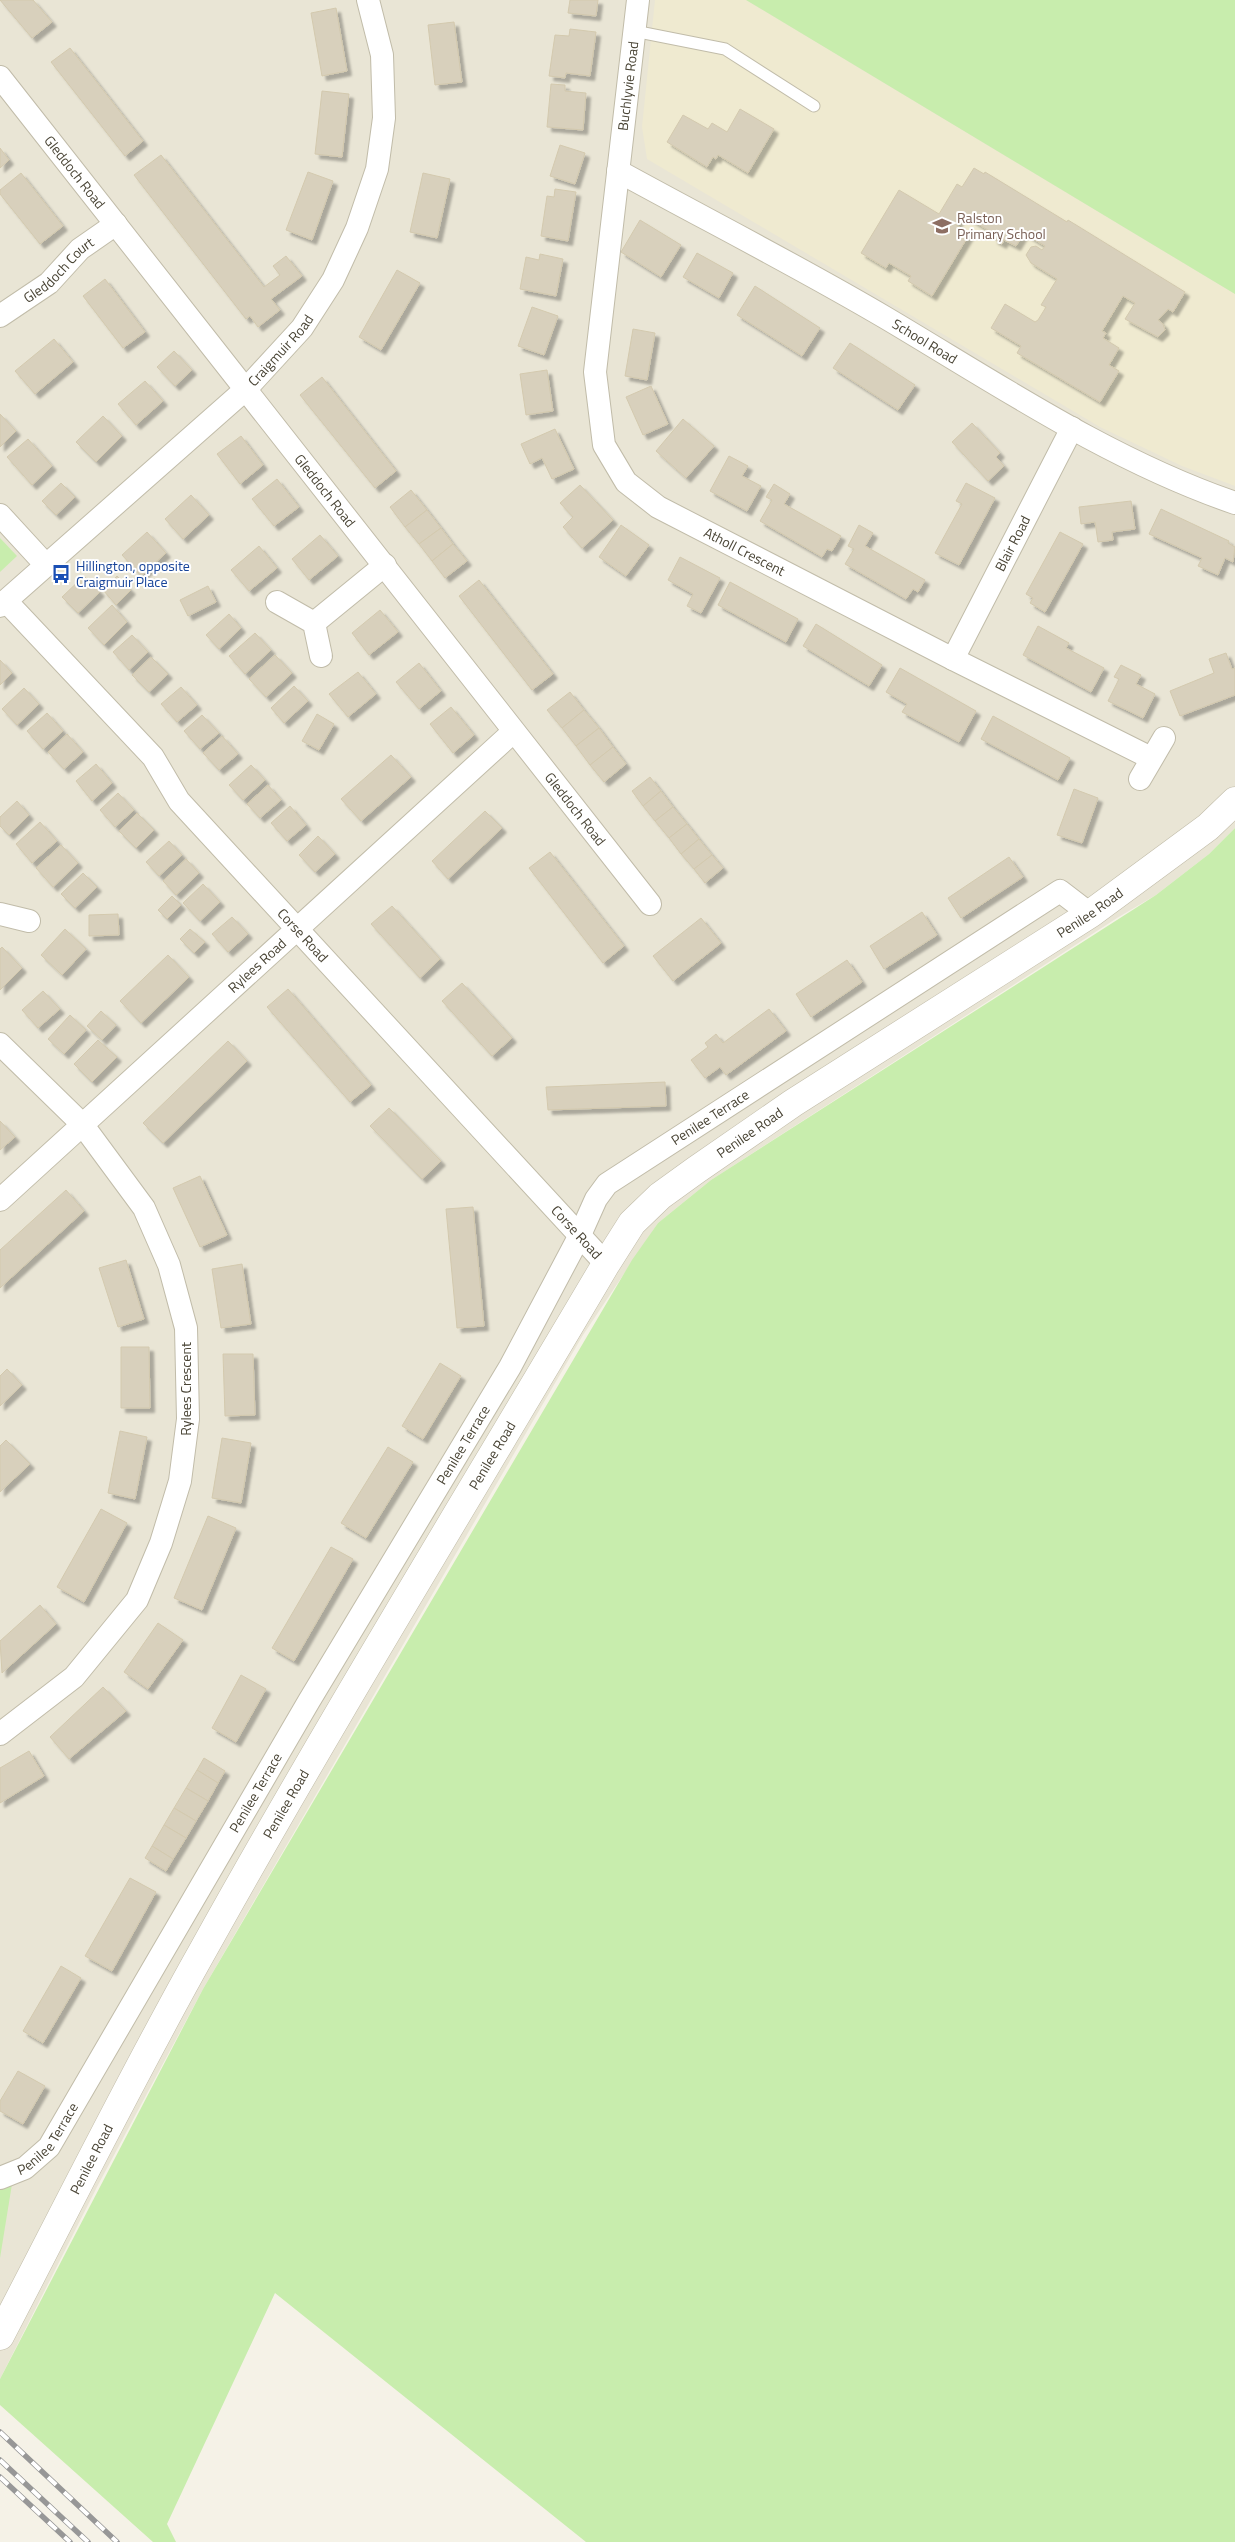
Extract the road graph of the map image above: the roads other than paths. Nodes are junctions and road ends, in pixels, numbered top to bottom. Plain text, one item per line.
1 (368, 0) edge
2 (638, 0) edge
3 (634, 31) junction
4 (0, 76) edge
5 (814, 106) dead end
6 (618, 171) junction
7 (116, 224) junction
8 (0, 316) edge
9 (246, 389) junction
10 (1072, 428) junction
11 (1235, 503) edge
12 (0, 515) edge
13 (45, 564) junction
14 (385, 565) junction
15 (277, 602) dead end
16 (3, 603) edge
17 (314, 623) junction
18 (321, 656) dead end
19 (953, 659) junction
20 (513, 732) junction
21 (1164, 738) dead end
22 (1151, 758) junction
23 (1140, 779) dead end
24 (1235, 801) edge
25 (650, 904) dead end
26 (0, 914) edge
27 (1090, 914) junction
28 (29, 921) dead end
29 (299, 929) junction
30 (0, 1044) edge
31 (82, 1124) junction
32 (0, 1200) edge
33 (579, 1237) junction
34 (606, 1264) junction
35 (0, 1734) edge
36 (0, 2178) edge
37 (0, 2336) edge

1 - 9 street, Craigmuir Road
2 - 3 street, Buchlyvie Road
3 - 5 lane
3 - 6 street, Buchlyvie Road
4 - 7 street, Gleddoch Road
6 - 10 street, School Road
6 - 19 street, Atholl Crescent
7 - 8 street, Gleddoch Court
7 - 9 street, Gleddoch Road
9 - 13 street, Craigmuir Road
9 - 14 street, Gleddoch Road
10 - 11 street, School Road
10 - 19 street, Blair Road
12 - 13 street
13 - 16 street, Craigmuir Road
14 - 17 street
14 - 20 street, Gleddoch Road
15 - 17 street
16 - 29 street, Corse Road
17 - 18 street
19 - 22 street, Atholl Crescent
20 - 25 street, Gleddoch Road
20 - 29 street, Rylees Road
21 - 22 street
22 - 23 street
24 - 27 street, Penilee Road
26 - 28 street
27 - 33 street, Penilee Terrace
27 - 34 street, Penilee Road
29 - 31 street, Rylees Road
29 - 33 street, Corse Road
30 - 31 street, Rylees Crescent
31 - 32 street, Rylees Road
31 - 35 street, Rylees Crescent
33 - 34 street, Corse Road
33 - 36 street, Penilee Terrace
34 - 37 street, Penilee Road

